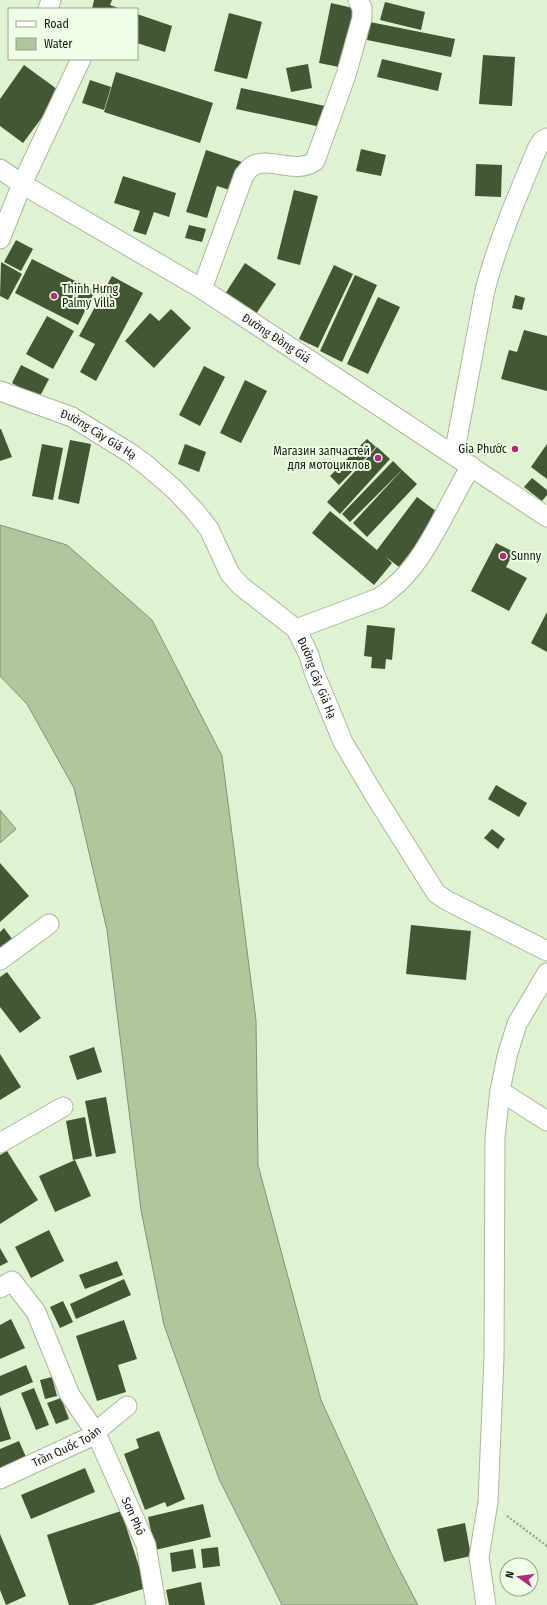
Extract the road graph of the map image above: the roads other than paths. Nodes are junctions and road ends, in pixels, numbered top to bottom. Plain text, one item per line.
1 (358, 0) edge
2 (81, 60) edge
3 (547, 138) edge
4 (0, 169) edge
5 (22, 184) junction
6 (0, 239) edge
7 (202, 290) junction
8 (0, 391) edge
9 (454, 455) junction
10 (471, 466) junction
11 (547, 517) edge
12 (296, 629) junction
13 (48, 924) dead end
14 (547, 951) edge
15 (0, 960) edge
16 (547, 973) edge
17 (500, 1091) junction
18 (63, 1107) dead end
19 (547, 1121) edge
20 (0, 1143) edge
21 (0, 1288) edge
22 (70, 1395) junction
23 (127, 1406) dead end
24 (96, 1433) junction
25 (77, 1443) junction
26 (0, 1479) edge
27 (156, 1605) edge
28 (486, 1605) edge

1 - 7 street
2 - 5 street
3 - 9 street
4 - 5 street, Đường Đồng Giá
5 - 6 street
5 - 7 street, Đường Đồng Giá
7 - 9 street, Đường Đồng Giá
8 - 12 street, Đường Cây Giá Hạ
9 - 10 street, Đường Đồng Giá
10 - 11 street, Đường Đồng Giá
10 - 12 street
12 - 14 street, Đường Cây Giá Hạ
13 - 15 street
16 - 17 street
17 - 19 street
17 - 28 street
18 - 20 street
21 - 22 street
22 - 24 street, Sơn Phô
22 - 25 street
23 - 24 street, Trần Quốc Toản
24 - 25 street, Trần Quốc Toản
24 - 27 street, Sơn Phô
25 - 26 street, Trần Quốc Toản

